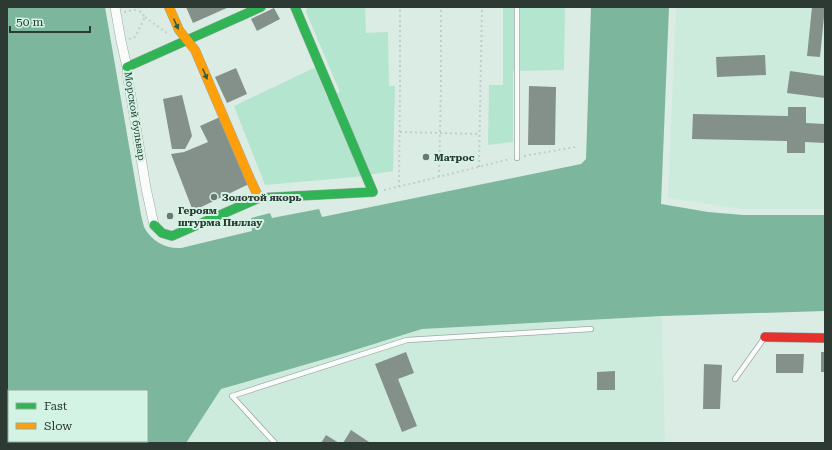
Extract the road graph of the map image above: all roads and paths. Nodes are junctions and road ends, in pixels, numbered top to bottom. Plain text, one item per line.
1 (169, 7) edge
2 (261, 7) edge
3 (295, 7) edge
4 (400, 7) edge
5 (441, 7) edge
6 (482, 7) edge
7 (518, 7) edge
8 (139, 8) edge
9 (116, 11) edge
10 (145, 17) junction
11 (179, 30) junction
12 (186, 40) junction
13 (121, 41) junction
14 (127, 67) junction
15 (400, 132) junction
16 (440, 134) junction
17 (480, 134) junction
18 (575, 147) dead end
19 (516, 158) junction
20 (479, 167) junction
21 (439, 177) junction
22 (399, 187) junction
23 (373, 192) junction
24 (259, 198) junction
25 (591, 329) dead end
26 (764, 337) joint
27 (825, 338) edge
28 (735, 379) dead end
29 (275, 443) edge

1 -> 11 street
2 - 12 street
3 - 23 street
4 - 15 path
5 - 16 path
6 - 17 path
7 - 19 lane
8 - 9 path
8 - 10 path
9 - 13 street, Морской бульвар
10 - 11 path
10 - 13 path
11 - 12 street
12 - 14 street
12 -> 24 street
13 - 14 street, Морской бульвар
14 - 24 street, Морской бульвар
15 - 16 path
15 - 22 path
16 - 17 path
16 - 21 path
17 - 20 path
18 - 19 path
19 - 20 path
20 - 21 path
21 - 22 path
22 - 23 path
23 - 24 street
25 - 29 lane
26 - 27 street
26 - 28 lane

